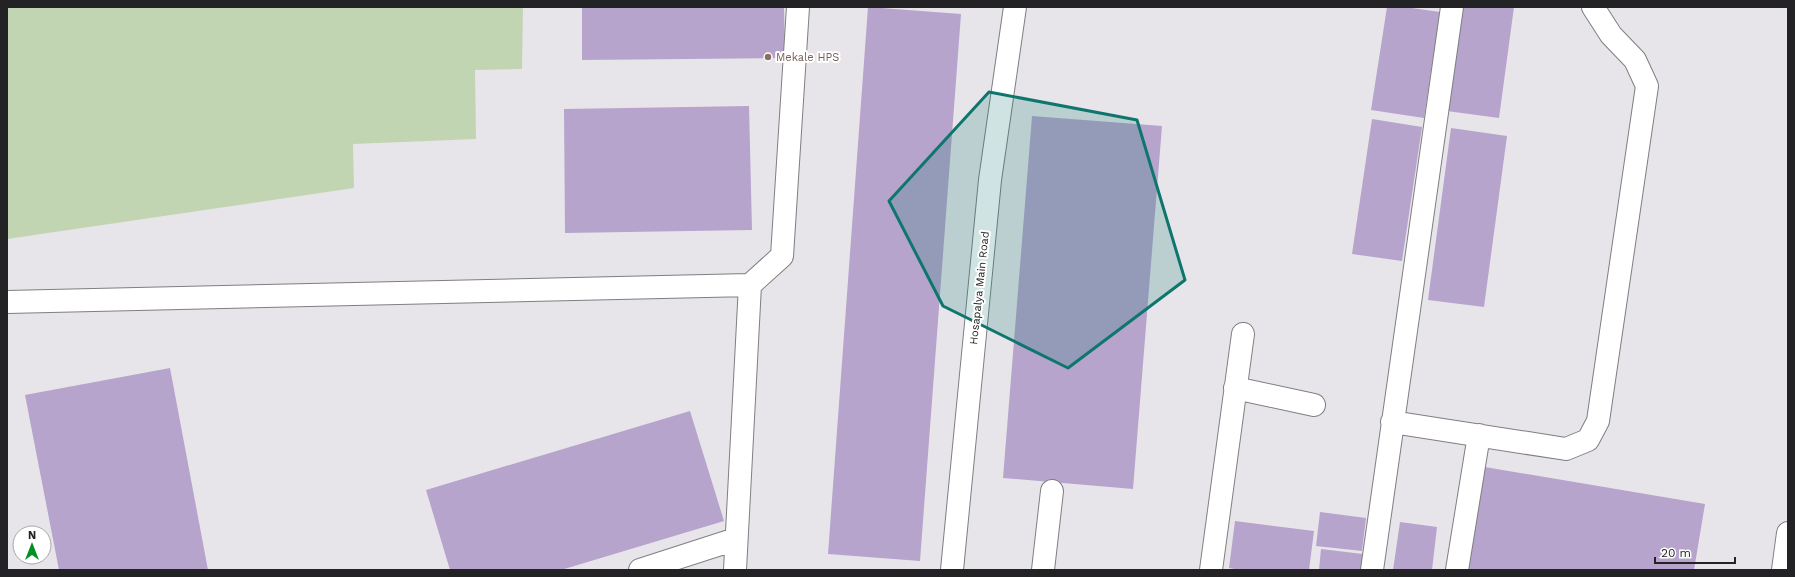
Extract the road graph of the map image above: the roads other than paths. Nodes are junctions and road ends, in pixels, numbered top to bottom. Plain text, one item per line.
1 (798, 7) edge
2 (1015, 7) edge
3 (1452, 7) edge
4 (1593, 7) edge
5 (750, 285) junction
6 (7, 302) edge
7 (1244, 334) dead end
8 (1235, 388) junction
9 (1314, 405) dead end
10 (1392, 422) junction
11 (1479, 435) junction
12 (1052, 491) dead end
13 (1788, 533) edge
14 (736, 539) junction
15 (640, 570) edge
16 (735, 570) edge
17 (952, 570) edge
18 (1043, 570) edge
19 (1211, 570) edge
20 (1372, 570) edge
21 (1457, 570) edge
22 (1783, 570) edge

1 - 5 street
2 - 17 street, Hosapalya Main Road
3 - 10 street
4 - 11 street
5 - 6 street
5 - 14 street
7 - 8 street
8 - 9 street
8 - 19 street
10 - 11 street
10 - 20 street
11 - 21 street
12 - 18 street
13 - 22 street
14 - 15 street
14 - 16 street

